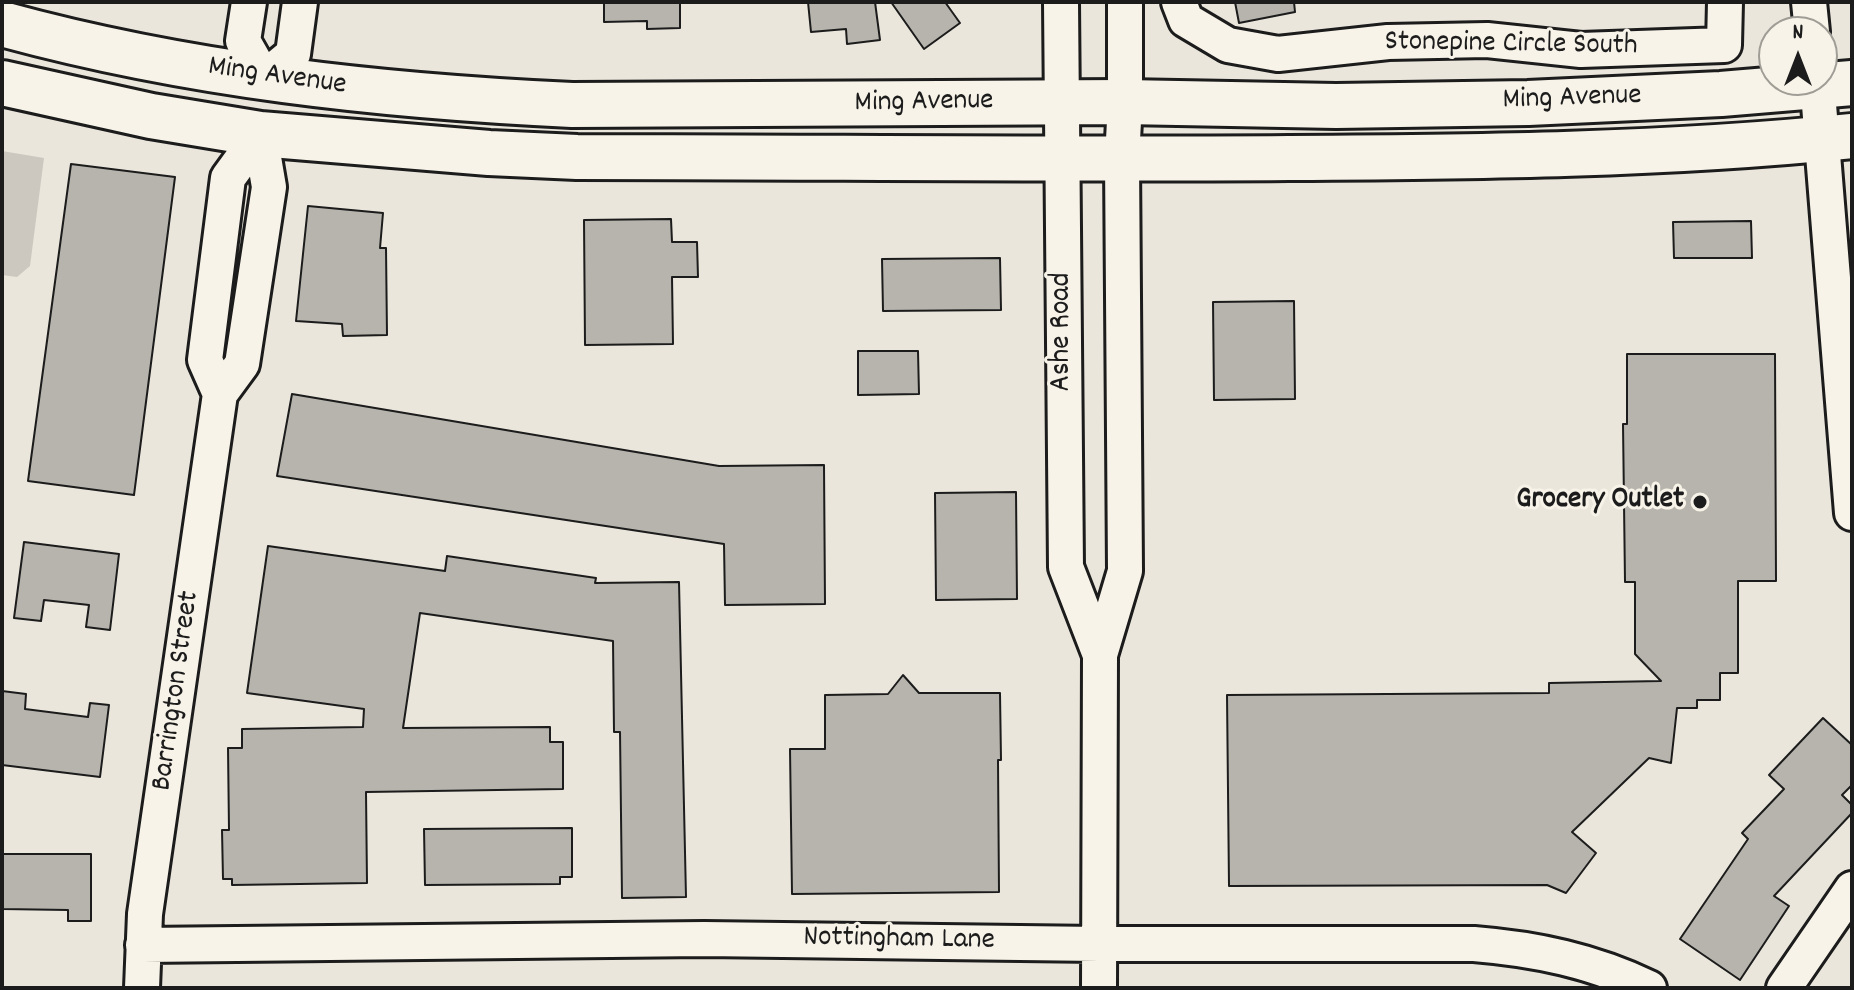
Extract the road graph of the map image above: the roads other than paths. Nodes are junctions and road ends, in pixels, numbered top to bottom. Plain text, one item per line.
1 (249, 2) edge
2 (300, 2) edge
3 (1061, 2) edge
4 (1125, 2) edge
5 (1179, 2) edge
6 (1725, 2) edge
7 (2, 24) edge
8 (264, 78) junction
9 (2, 83) edge
10 (1758, 88) edge
11 (60, 95) junction
12 (1831, 96) edge
13 (484, 101) junction
14 (1125, 102) junction
15 (1060, 103) junction
16 (260, 134) junction
17 (1837, 137) edge
18 (1063, 159) junction
19 (1122, 159) junction
20 (1852, 513) edge
21 (1100, 655) junction
22 (1852, 889) edge
23 (1099, 944) junction
24 (143, 945) junction
25 (142, 988) edge
26 (1099, 988) edge
27 (1649, 988) edge
28 (1784, 988) edge

1 - 8 street
2 - 8 street
3 - 15 street, Ashe Road
4 - 14 street, Ashe Road
5 - 6 street, Stonepine Circle South
7 - 8 main road, Ming Avenue
8 - 11 main road
8 - 13 main road, Ming Avenue
9 - 11 main road, Ming Avenue
10 - 14 main road, Ming Avenue
11 - 16 main road, Ming Avenue
12 - 17 street
13 - 15 main road, Ming Avenue
13 - 16 main road
14 - 15 main road, Ming Avenue
14 - 19 street, Ashe Road
15 - 18 street, Ashe Road
16 - 18 main road, Ming Avenue
16 - 24 street, Barrington Street
17 - 19 main road, Ming Avenue
17 - 20 street
18 - 19 main road, Ming Avenue
18 - 21 street, Ashe Road
19 - 21 street, Ashe Road
21 - 23 street, Ashe Road
22 - 28 street
23 - 24 street, Nottingham Lane
23 - 26 street, Ashe Road
23 - 27 street, Nottingham Lane
24 - 25 street, Barrington Street

